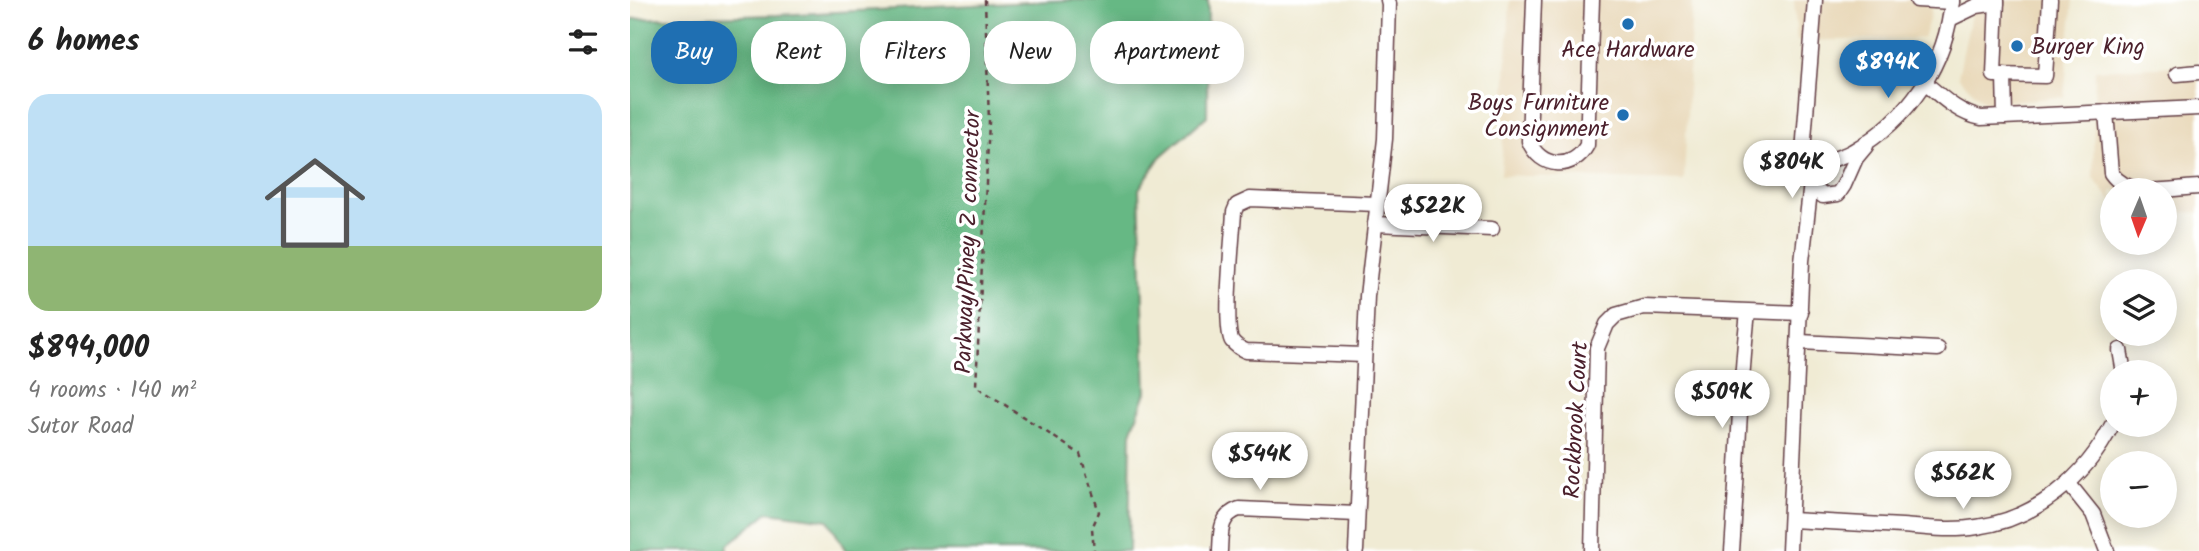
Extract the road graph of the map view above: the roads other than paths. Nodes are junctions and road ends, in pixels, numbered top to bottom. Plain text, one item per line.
1 (1534, 0) edge
2 (1592, 0) edge
3 (1815, 0) edge
4 (1917, 0) edge
5 (2050, 0) edge
6 (1390, 1) edge
7 (1952, 1) edge
8 (1997, 2) edge
9 (1950, 19) junction
10 (2199, 72) edge
11 (2177, 74) dead end
12 (2004, 75) junction
13 (1925, 83) junction
14 (2199, 108) edge
15 (2106, 112) junction
16 (2005, 117) junction
17 (1873, 137) junction
18 (1825, 163) junction
19 (1812, 179) junction
20 (1845, 180) junction
21 (2199, 187) edge
22 (1830, 197) junction
23 (1377, 204) junction
24 (1808, 219) junction
25 (1375, 223) junction
26 (1492, 229) dead end
27 (1748, 312) junction
28 (1801, 313) junction
29 (1800, 342) junction
30 (1938, 349) dead end
31 (2120, 349) dead end
32 (1364, 355) junction
33 (2122, 360) edge
34 (2105, 437) edge
35 (2069, 484) junction
36 (1357, 514) junction
37 (1791, 520) junction
38 (1220, 551) edge
39 (1356, 551) edge
40 (1591, 551) edge
41 (1732, 551) edge
42 (1789, 551) edge
43 (2107, 551) edge

1 - 2 street
3 - 19 street
4 - 7 street
5 - 12 street
6 - 23 street
7 - 9 street
8 - 9 street
8 - 12 street
9 - 13 street
10 - 11 street
12 - 16 street
13 - 16 street
13 - 17 street
14 - 15 street
15 - 16 street
15 - 21 street
17 - 18 street
17 - 20 street
18 - 19 street
18 - 20 street
19 - 22 street
19 - 24 street
20 - 22 street
22 - 24 street
23 - 25 street
23 - 32 street
24 - 28 street
25 - 26 street
25 - 32 street
27 - 28 street, Rockbrook Court
27 - 40 street, Rockbrook Court
27 - 41 street
28 - 29 street
29 - 30 street
29 - 37 street
31 - 33 street
32 - 36 street
34 - 35 street
35 - 37 street
35 - 43 street
36 - 38 street
36 - 39 street
37 - 42 street

